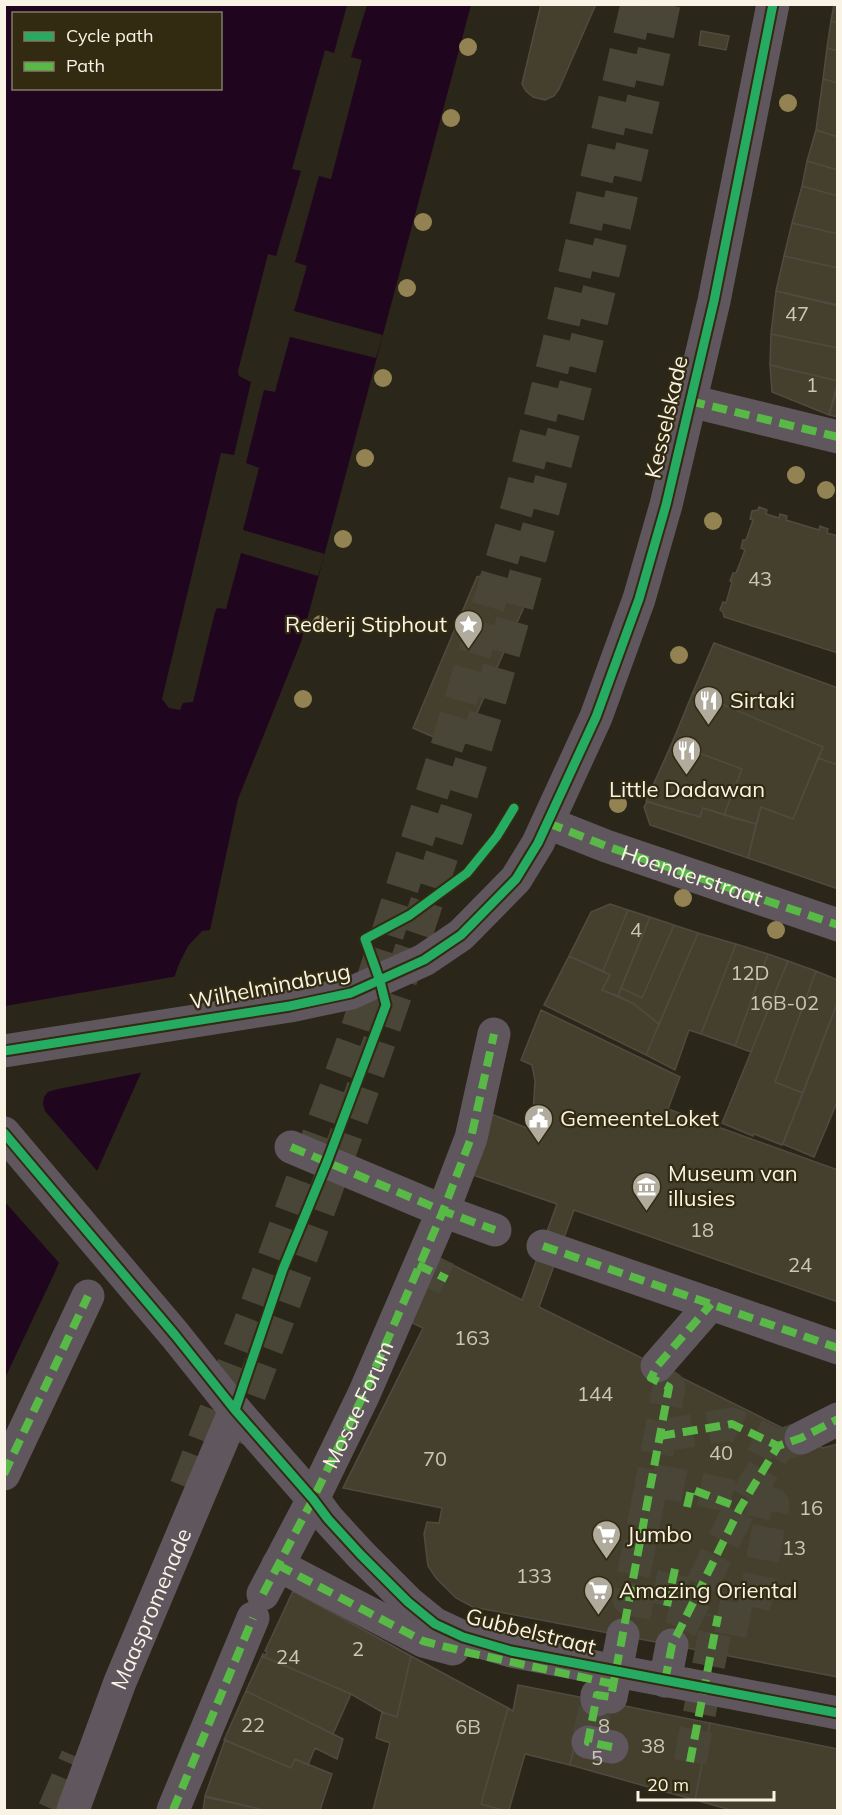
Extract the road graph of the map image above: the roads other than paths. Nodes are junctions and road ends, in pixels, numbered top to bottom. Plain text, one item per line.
1 (773, 4) edge
2 (690, 401) junction
3 (837, 437) edge
4 (548, 823) junction
5 (837, 925) edge
6 (494, 1034) dead end
7 (4, 1051) edge
8 (4, 1133) edge
9 (291, 1147) dead end
10 (442, 1210) junction
11 (495, 1230) dead end
12 (543, 1246) dead end
13 (88, 1296) dead end
14 (711, 1305) junction
15 (837, 1348) edge
16 (657, 1366) dead end
17 (235, 1410) junction
18 (837, 1419) edge
19 (801, 1438) tunnel mouth
20 (4, 1473) edge
21 (313, 1499) junction
22 (278, 1565) junction
23 (623, 1635) dead end
24 (672, 1645) tunnel mouth
25 (665, 1681) junction
26 (609, 1685) junction
27 (837, 1713) edge
28 (73, 1810) edge
29 (173, 1810) edge

1 - 2 street, Kesselskade
2 - 3 street
2 - 4 street, Kesselskade
4 - 5 street, Hoenderstraat
4 - 7 street, Wilhelminabrug
6 - 10 street, Mosae Forum
8 - 17 street
9 - 10 street
10 - 11 street
10 - 21 street, Mosae Forum
12 - 14 street
13 - 20 street
14 - 15 street
14 - 16 street
17 - 21 street, Gubbelstraat
17 - 28 street, Maaspromenade
18 - 19 street
21 - 22 street, Mosae Forum
21 - 26 street, Gubbelstraat
22 - 26 street
22 - 29 street, Mosae Forum
23 - 26 street
24 - 25 street
25 - 26 street, Gubbelstraat
25 - 27 street, Gubbelstraat

